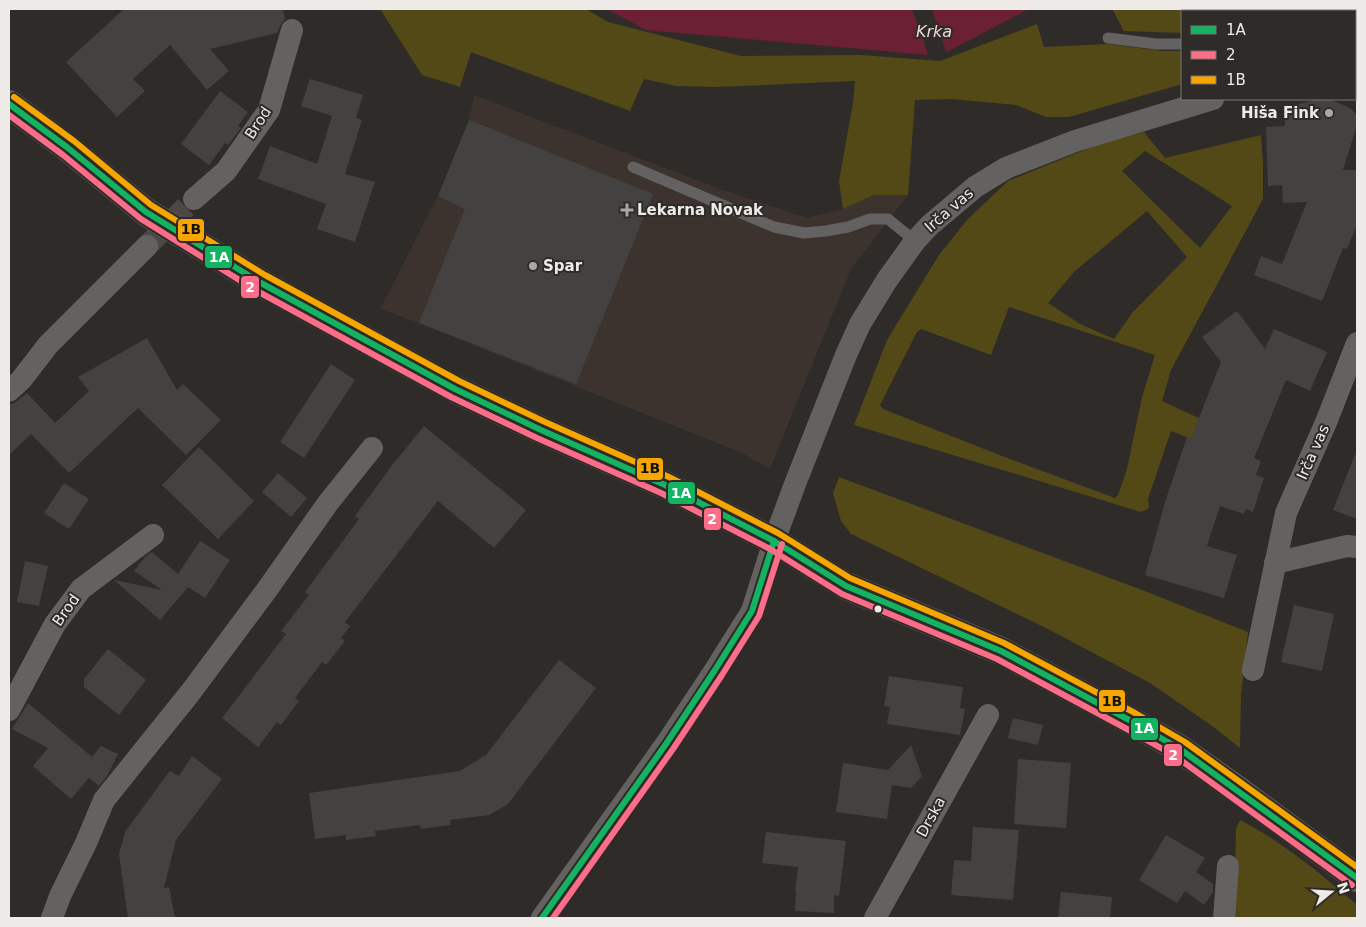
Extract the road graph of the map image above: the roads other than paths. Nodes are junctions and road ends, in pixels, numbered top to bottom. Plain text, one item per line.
1 (292, 30) dead end
2 (1108, 38) dead end
3 (1181, 44) edge
4 (1210, 100) edge
5 (9, 104) edge
6 (633, 167) dead end
7 (194, 199) tunnel mouth
8 (915, 241) junction
9 (147, 246) tunnel mouth
10 (1357, 343) edge
11 (9, 391) edge
12 (372, 448) dead end
13 (153, 536) dead end
14 (774, 541) junction
15 (1357, 547) edge
16 (1275, 563) junction
17 (1254, 670) dead end
18 (9, 710) edge
19 (988, 715) dead end
20 (1228, 866) dead end
21 (1357, 878) edge
22 (52, 918) edge
23 (542, 918) edge
24 (875, 918) edge
25 (1224, 918) edge

1 - 7 street, Brod
2 - 3 lane
4 - 8 street, Irča vas
5 - 14 main road
6 - 8 lane
8 - 14 street, Irča vas
9 - 11 street
10 - 16 street, Irča vas
12 - 22 street
13 - 18 street, Brod
14 - 21 main road
14 - 23 street, Irča vas
15 - 16 street
16 - 17 street, Irča vas
19 - 24 street, Drska
20 - 25 street

